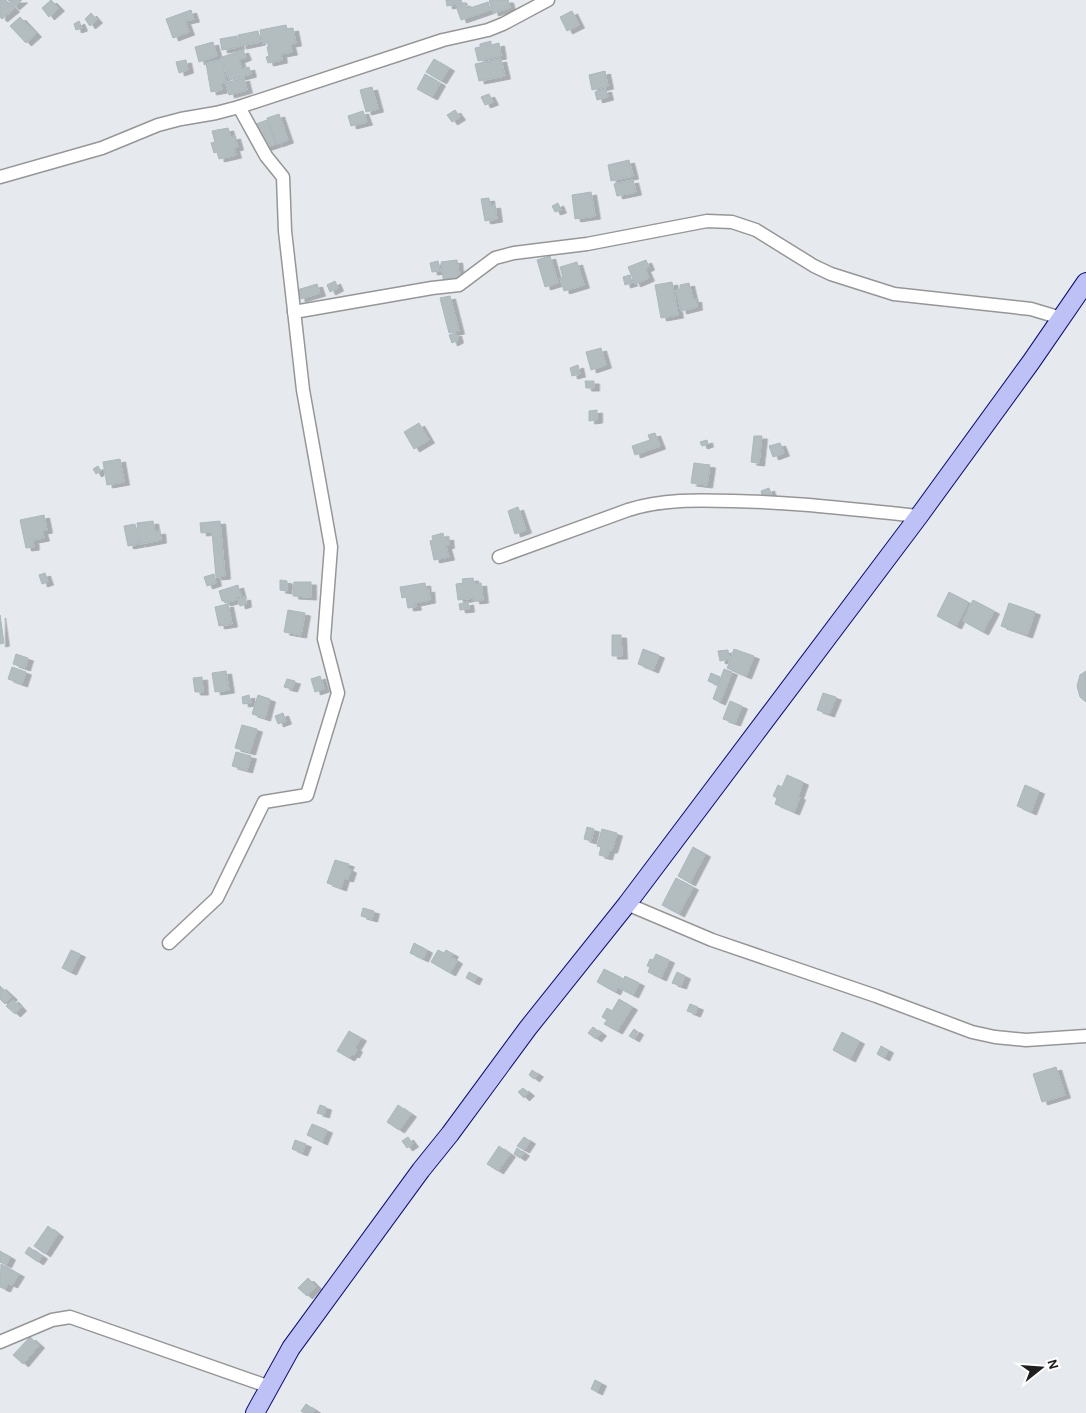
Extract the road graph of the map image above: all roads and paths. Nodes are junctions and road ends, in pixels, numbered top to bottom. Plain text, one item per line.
1 (548, 0) edge
2 (239, 107) junction
3 (0, 177) edge
4 (1086, 282) edge
5 (294, 312) junction
6 (1061, 318) junction
7 (919, 516) junction
8 (499, 557) dead end
9 (627, 904) junction
10 (169, 943) dead end
11 (1086, 1036) edge
12 (0, 1342) edge
13 (270, 1387) junction
14 (255, 1413) edge

1 - 2 street
2 - 3 street
2 - 5 street
4 - 6 main road
5 - 6 street
5 - 10 street
6 - 7 main road
7 - 8 street
7 - 9 main road
9 - 11 street
9 - 13 main road
12 - 13 street
13 - 14 main road

